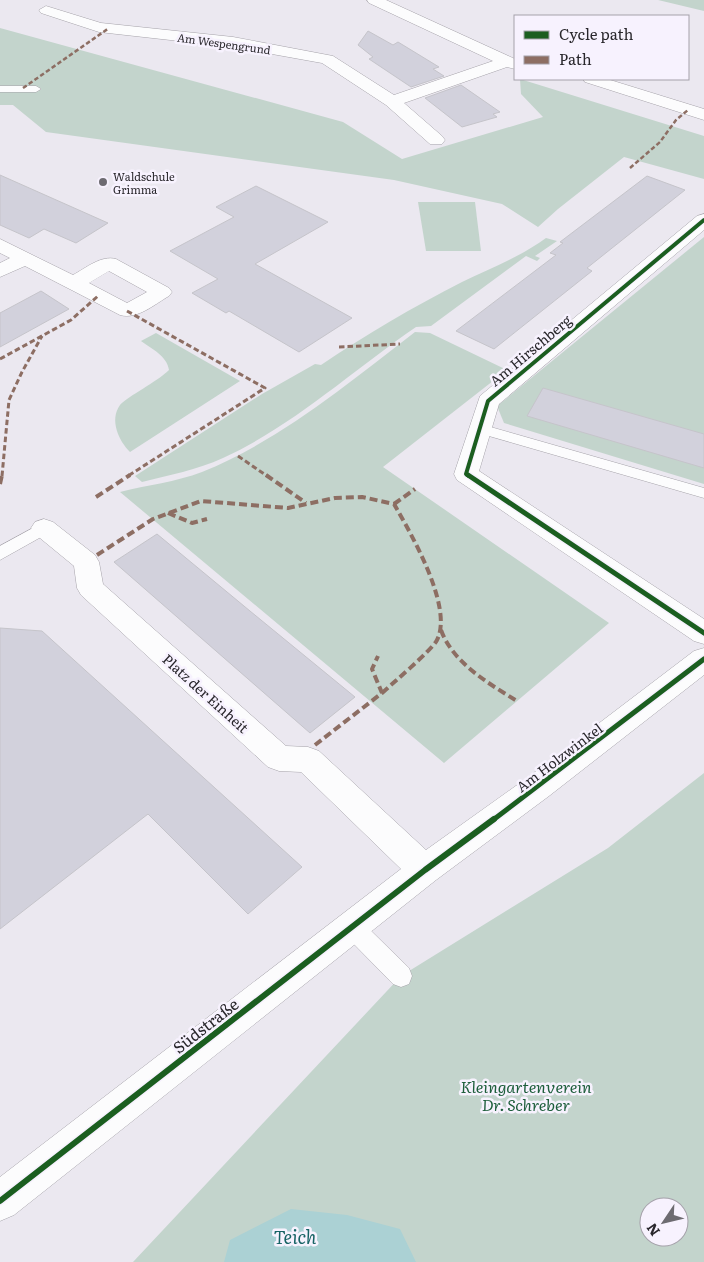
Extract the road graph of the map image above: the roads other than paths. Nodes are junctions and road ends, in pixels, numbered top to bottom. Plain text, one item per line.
1 (374, 0) edge
2 (46, 10) dead end
3 (510, 62) edge
4 (594, 80) edge
5 (0, 89) edge
6 (36, 89) dead end
7 (392, 101) junction
8 (704, 115) edge
9 (436, 140) dead end
10 (704, 220) edge
11 (0, 245) edge
12 (26, 258) junction
13 (0, 271) edge
14 (74, 283) dead end
15 (480, 429) junction
16 (704, 493) edge
17 (44, 528) joint
18 (0, 554) edge
19 (704, 633) edge
20 (704, 659) edge
21 (425, 870) junction
22 (353, 928) junction
23 (401, 976) dead end
24 (0, 1201) edge

1 - 3 street
2 - 7 street, Am Wespengrund
3 - 7 street
4 - 8 street
5 - 6 lane
7 - 9 street, Am Wespengrund
10 - 15 street, Am Hirschberg
11 - 12 street
12 - 13 street
12 - 14 street
15 - 16 lane
15 - 19 street, Am Hirschberg
17 - 18 lane, Platz der Einheit
17 - 21 street, Platz der Einheit
20 - 21 street, Am Holzwinkel
21 - 22 street, Südstraße
22 - 23 lane
22 - 24 street, Südstraße

